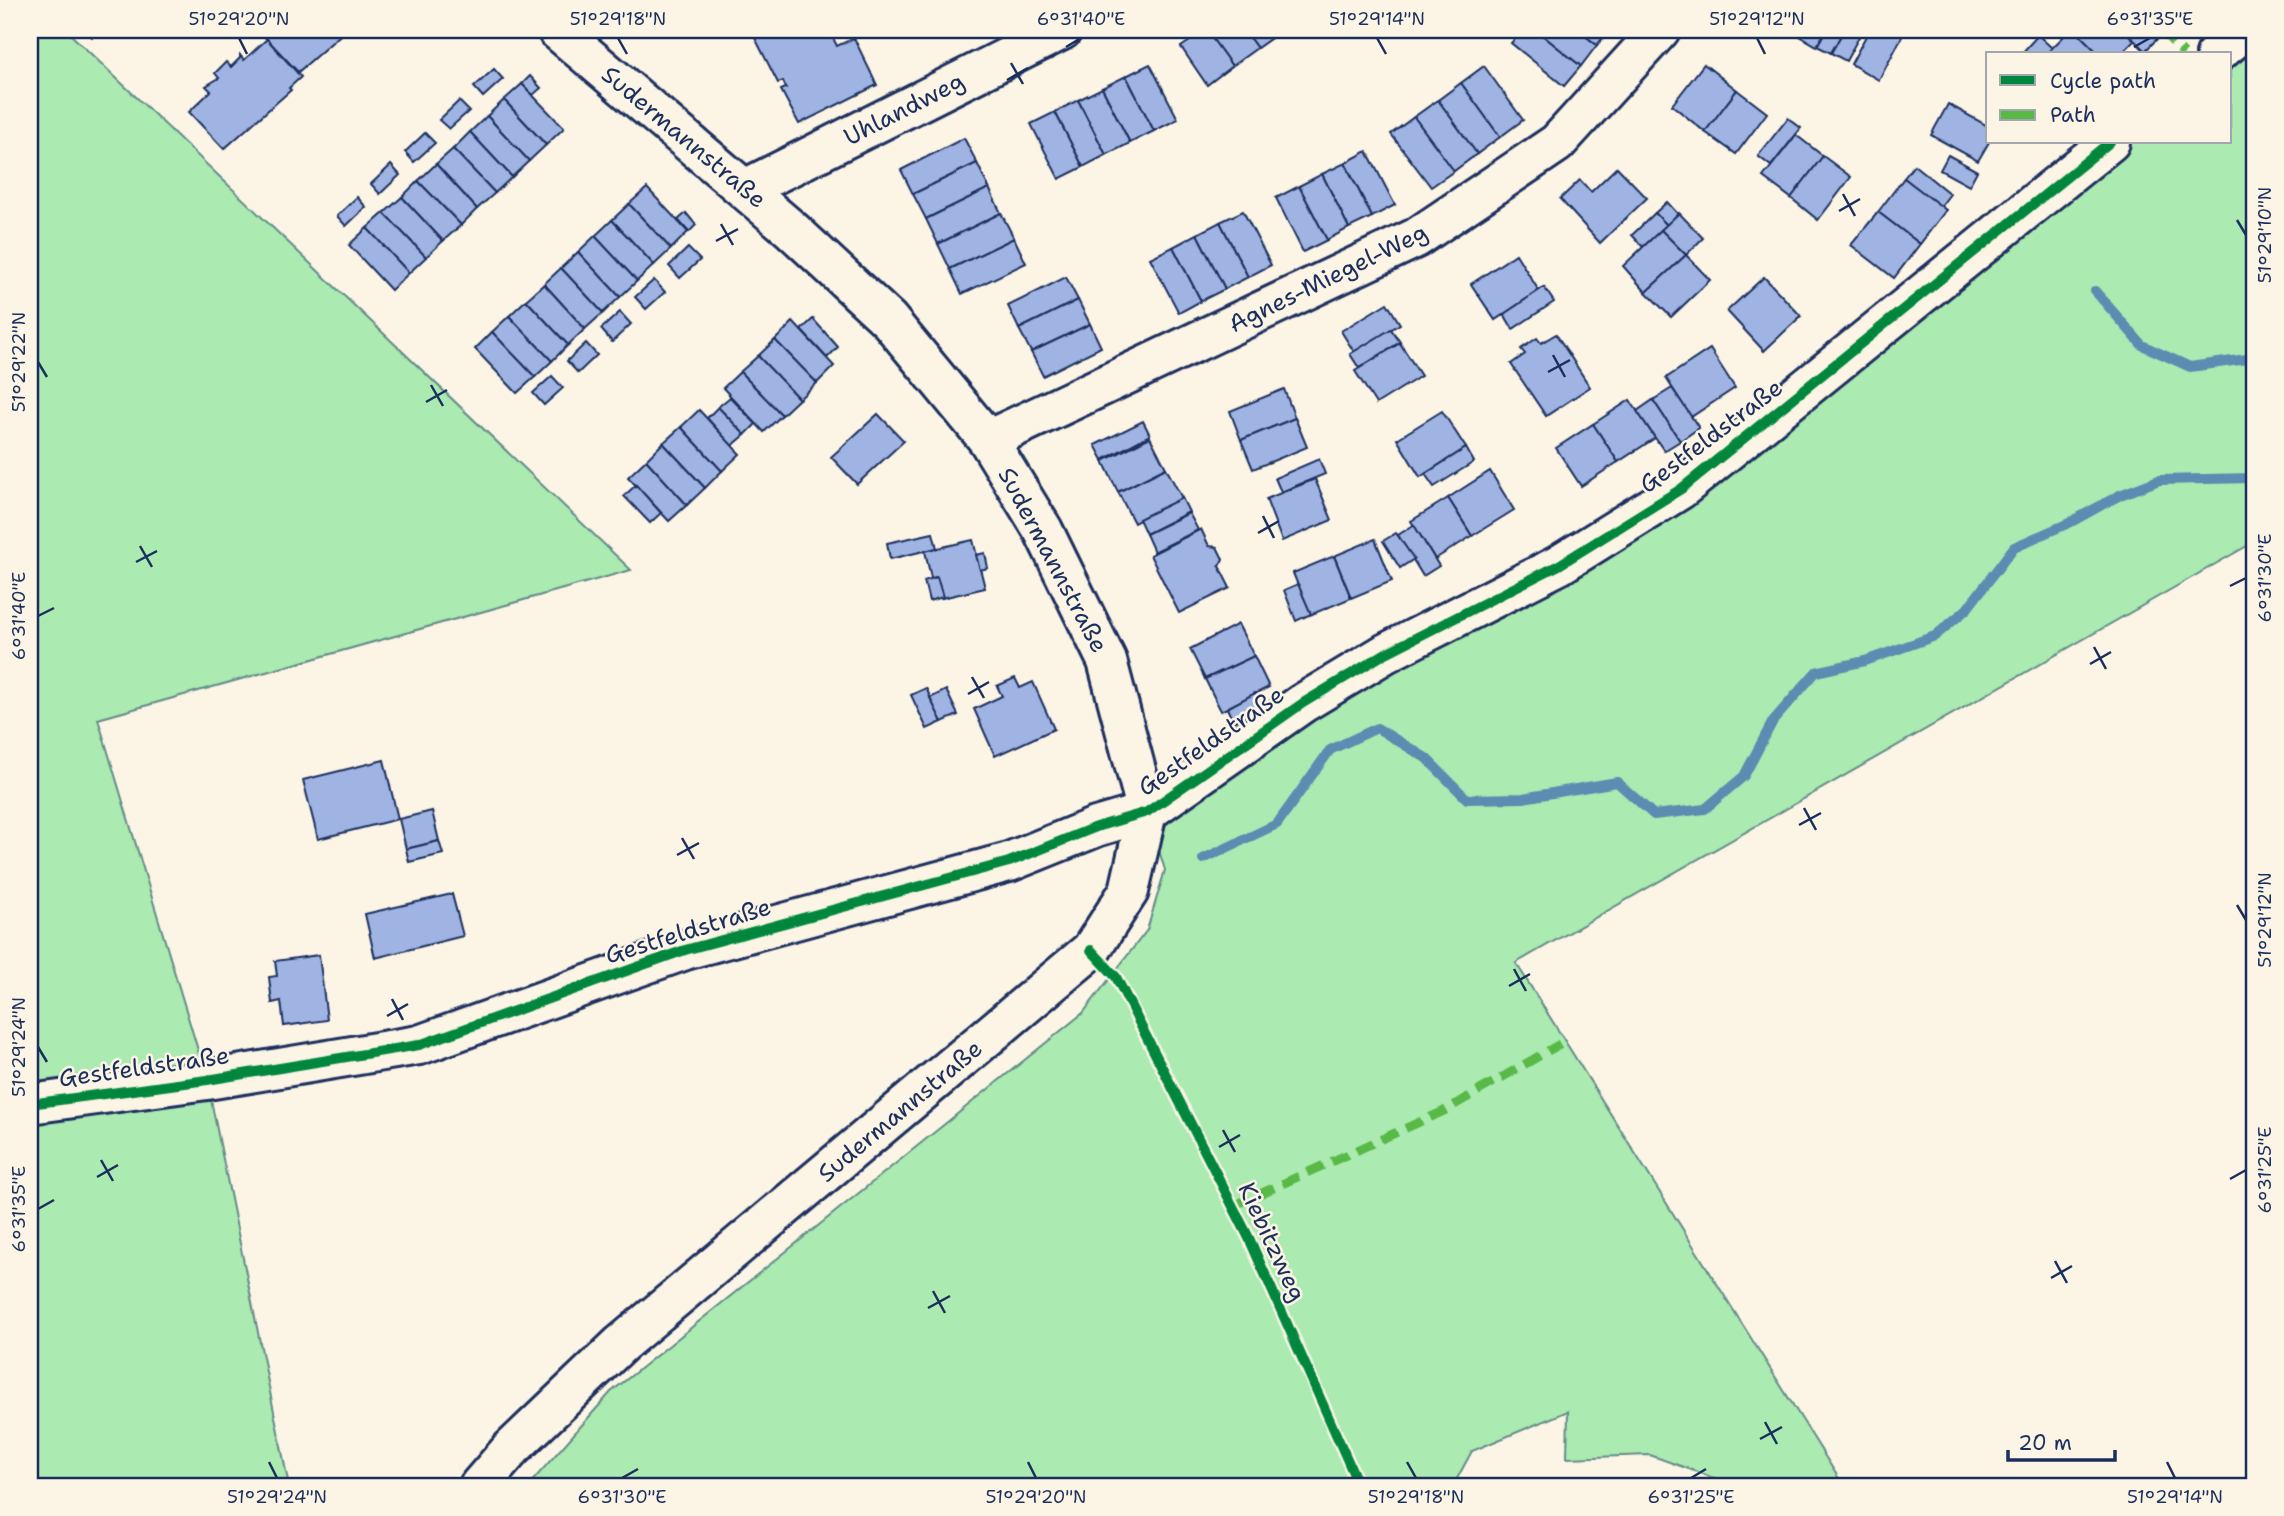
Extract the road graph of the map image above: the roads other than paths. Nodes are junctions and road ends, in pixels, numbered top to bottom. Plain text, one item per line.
1 (557, 30) edge
2 (1062, 30) edge
3 (1660, 30) edge
4 (2246, 30) edge
5 (2218, 52) edge
6 (2108, 144) edge
7 (745, 189) junction
8 (988, 440) junction
9 (1147, 812) junction
10 (30, 1104) edge
11 (479, 1486) edge

1 - 7 street, Sudermannstraße
2 - 7 street, Uhlandweg
3 - 8 street, Agnes-Miegel-Weg
4 - 5 street
6 - 9 street, Gestfeldstraße
7 - 8 street, Sudermannstraße
8 - 9 street, Sudermannstraße
9 - 10 street, Gestfeldstraße
9 - 11 street, Sudermannstraße

